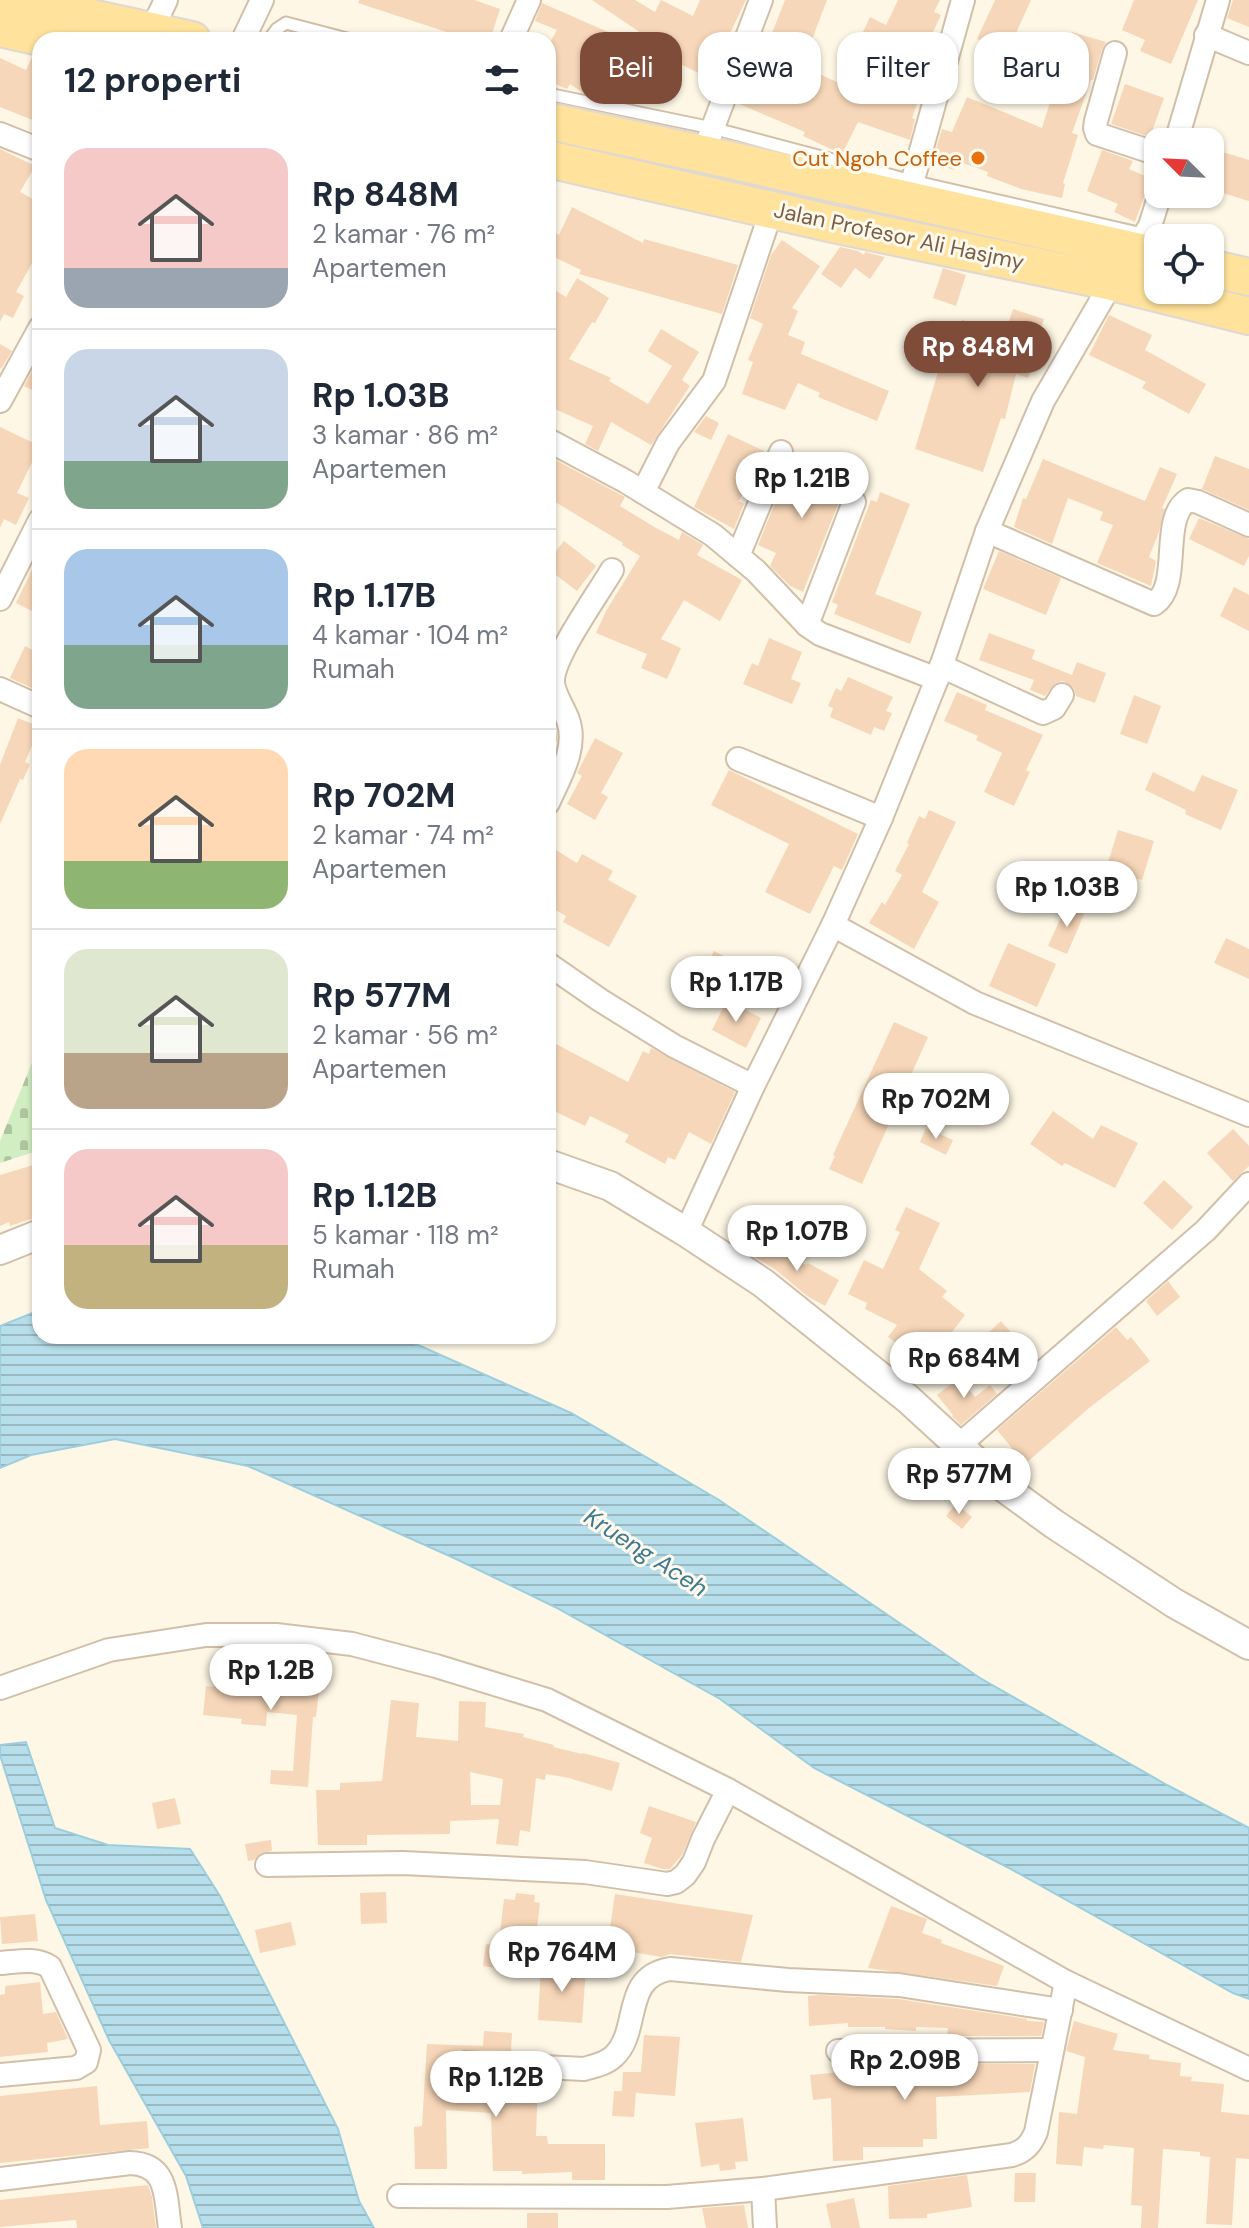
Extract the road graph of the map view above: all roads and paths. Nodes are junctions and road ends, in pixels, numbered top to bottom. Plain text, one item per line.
1 (9, 0) edge
2 (529, 0) edge
3 (761, 0) edge
4 (963, 0) edge
5 (1218, 0) edge
6 (259, 1) edge
7 (159, 15) edge
8 (0, 28) edge
9 (181, 32) edge
10 (246, 32) edge
11 (275, 32) edge
12 (320, 32) edge
13 (515, 32) edge
14 (32, 35) edge
15 (1206, 35) junction
16 (1115, 53) dead end
17 (1249, 53) edge
18 (556, 96) edge
19 (556, 123) edge
20 (1180, 128) edge
21 (0, 134) edge
22 (608, 134) junction
23 (708, 141) junction
24 (32, 147) edge
25 (1144, 149) edge
26 (556, 161) edge
27 (599, 169) junction
28 (909, 191) junction
29 (772, 209) junction
30 (1144, 244) edge
31 (1224, 271) edge
32 (1249, 277) edge
33 (1112, 282) junction
34 (1249, 316) edge
35 (32, 339) edge
36 (6, 374) edge
37 (0, 401) edge
38 (556, 444) edge
39 (781, 452) dead end
40 (643, 492) junction
41 (854, 502) dead end
42 (1249, 525) edge
43 (987, 531) junction
44 (32, 536) edge
45 (738, 556) junction
46 (612, 570) dead end
47 (0, 599) edge
48 (807, 625) junction
49 (556, 652) edge
50 (939, 672) junction
51 (0, 689) edge
52 (556, 692) edge
53 (1062, 695) dead end
54 (32, 703) edge
55 (738, 759) dead end
56 (556, 784) edge
57 (881, 818) junction
58 (833, 925) junction
59 (556, 970) edge
60 (753, 1086) junction
61 (1249, 1115) edge
62 (556, 1167) edge
63 (1249, 1184) edge
64 (686, 1232) junction
65 (32, 1237) edge
66 (0, 1250) edge
67 (958, 1446) junction
68 (1249, 1645) edge
69 (0, 1688) edge
70 (728, 1790) junction
71 (267, 1865) dead end
72 (0, 1963) edge
73 (1066, 1982) junction
74 (1061, 2010) junction
75 (1051, 2050) junction
76 (838, 2051) dead end
77 (465, 2063) dead end
78 (1249, 2069) edge
79 (0, 2075) edge
80 (0, 2179) edge
81 (763, 2189) junction
82 (399, 2196) dead end
83 (170, 2228) edge
84 (765, 2228) edge

1 - 7 main road
2 - 13 street
3 - 23 street
4 - 28 street
5 - 15 street
6 - 10 street
7 - 9 main road
8 - 14 main road
11 - 12 lane
15 - 17 street
15 - 20 street
16 - 25 street
18 - 23 lane
19 - 22 main road, Jalan Profesor Ali Hasjmy
21 - 24 street
22 - 23 main road, Jalan Profesor Ali Hasjmy
22 - 27 main road
23 - 28 main road, Jalan Profesor Ali Hasjmy
26 - 27 main road, Jalan Profesor Ali Hasjmy
27 - 29 main road, Jalan Profesor Ali Hasjmy
28 - 30 main road, Jalan Profesor Ali Hasjmy
29 - 33 main road, Jalan Profesor Ali Hasjmy
29 - 40 street
31 - 32 main road
33 - 34 main road, Jalan Profesor Ali Hasjmy
33 - 43 street
35 - 36 street
36 - 37 street
38 - 40 street
39 - 45 street
40 - 45 street
41 - 48 street
42 - 43 street
43 - 50 street
44 - 47 street
45 - 48 street
46 - 49 street
48 - 50 street
50 - 53 street
50 - 57 street
51 - 54 street
52 - 56 street
55 - 57 street
57 - 58 street
58 - 60 street
58 - 61 street
59 - 60 street
60 - 64 street
62 - 64 street
63 - 67 street
64 - 67 street
65 - 66 street
67 - 68 street
69 - 70 street
70 - 71 street
70 - 73 street
72 - 79 street
73 - 74 street
73 - 78 street
74 - 75 street
74 - 77 street
75 - 76 street
75 - 81 street
80 - 83 street
81 - 82 street
81 - 84 street

